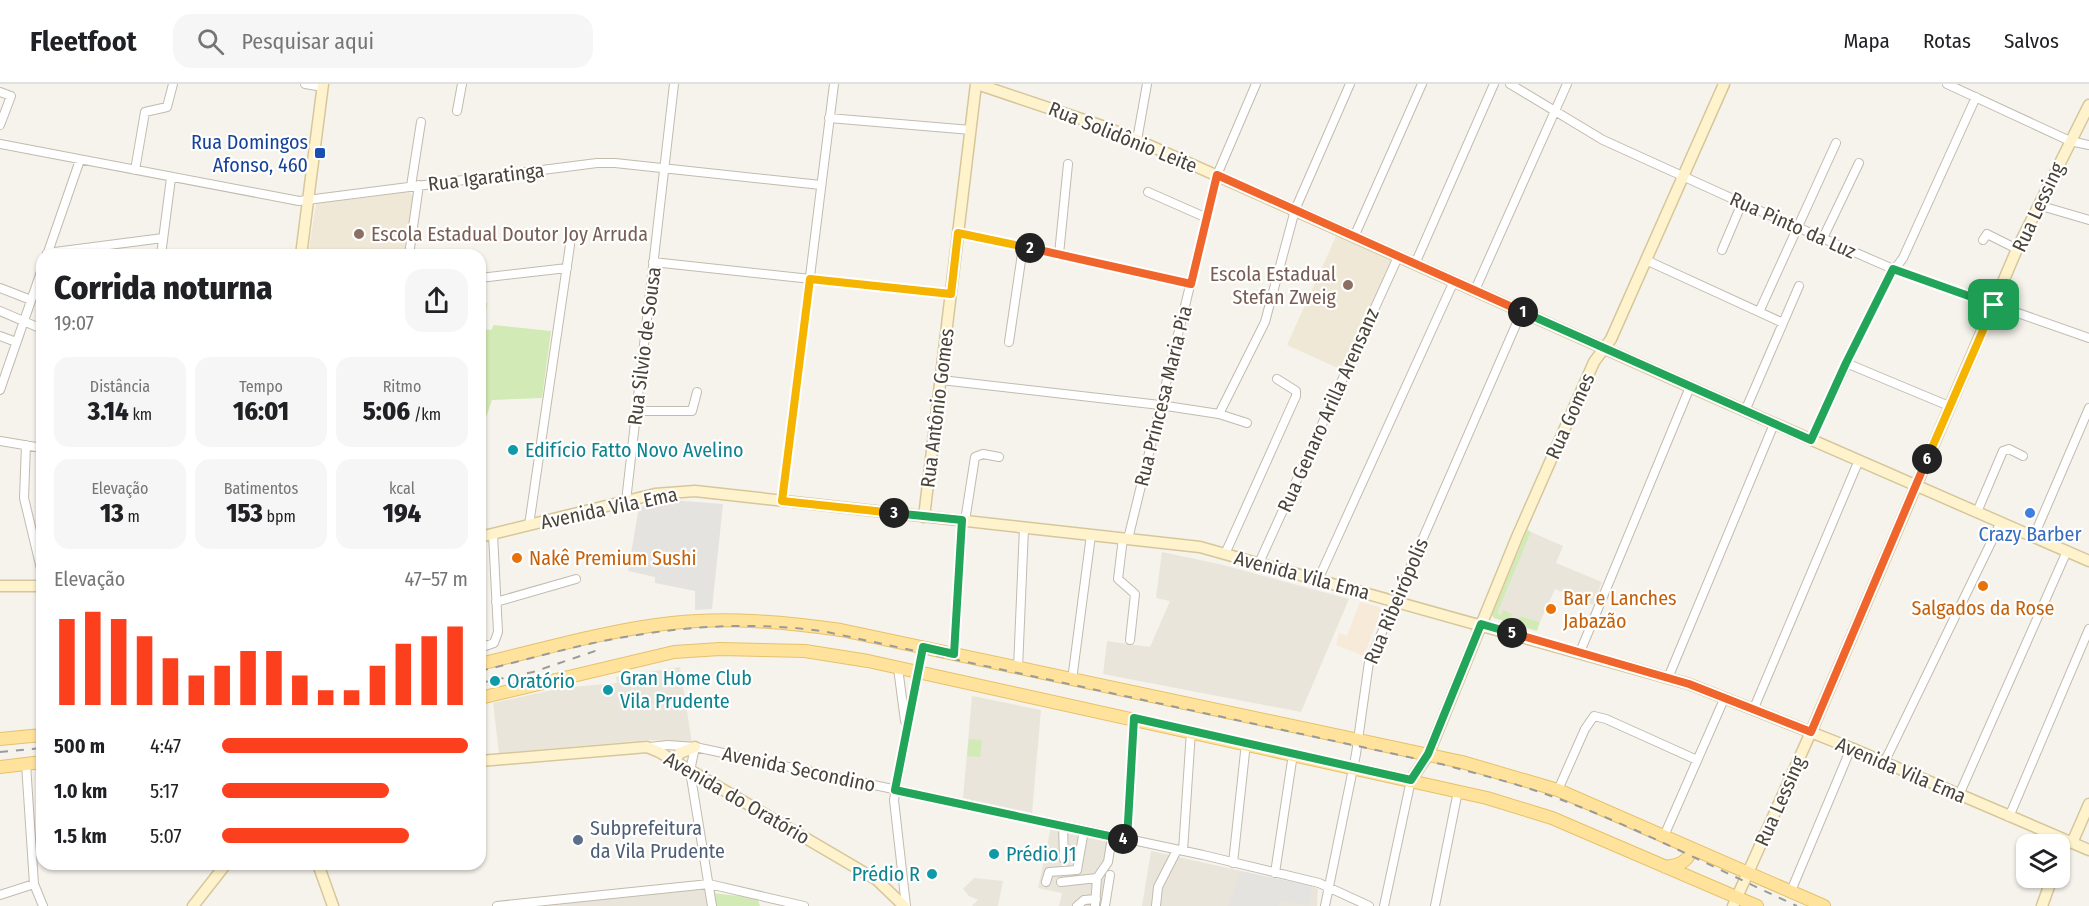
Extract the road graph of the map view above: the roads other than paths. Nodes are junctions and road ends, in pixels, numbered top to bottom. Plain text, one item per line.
1 (173, 84) edge
2 (304, 84) edge
3 (462, 84) edge
4 (674, 84) edge
5 (834, 84) edge
6 (977, 84) edge
7 (1147, 84) edge
8 (1256, 84) edge
9 (1350, 84) edge
10 (1422, 84) edge
11 (1494, 84) edge
12 (1510, 84) edge
13 (1567, 84) edge
14 (1724, 84) edge
15 (1947, 84) edge
16 (323, 85) edge
17 (0, 92) edge
18 (1976, 97) junction
19 (2089, 105) edge
20 (457, 111) dead end
21 (1555, 111) junction
22 (829, 118) junction
23 (421, 122) dead end
24 (0, 125) edge
25 (971, 129) junction
26 (1137, 140) junction
27 (2070, 141) junction
28 (1836, 143) dead end
29 (0, 144) edge
30 (2089, 145) edge
31 (80, 160) junction
32 (1859, 163) dead end
33 (1068, 164) dead end
34 (664, 168) junction
35 (135, 170) junction
36 (1217, 175) junction
37 (171, 177) junction
38 (1684, 177) junction
39 (415, 185) junction
40 (821, 185) junction
41 (1148, 192) dead end
42 (308, 200) junction
43 (1742, 203) junction
44 (2038, 205) junction
45 (1294, 210) junction
46 (1207, 218) junction
47 (2089, 220) edge
48 (1797, 227) junction
49 (958, 233) junction
50 (1354, 237) junction
51 (163, 238) junction
52 (1823, 238) junction
53 (1983, 240) dead end
54 (570, 245) dead end
55 (108, 246) junction
56 (1023, 247) junction
57 (49, 249) edge
58 (85, 249) edge
59 (107, 249) edge
60 (162, 249) edge
61 (302, 249) edge
62 (410, 249) edge
63 (2018, 249) junction
64 (1722, 250) dead end
65 (1059, 254) junction
66 (1398, 256) junction
67 (1648, 261) junction
68 (653, 262) junction
69 (1415, 264) junction
70 (567, 268) junction
71 (1893, 269) junction
72 (486, 277) edge
73 (810, 279) junction
74 (1454, 281) junction
75 (1191, 284) junction
76 (36, 285) edge
77 (1800, 286) dead end
78 (0, 288) edge
79 (1475, 290) junction
80 (951, 294) junction
81 (31, 300) junction
82 (1994, 305) junction
83 (0, 311) edge
84 (1522, 311) junction
85 (1760, 312) junction
86 (24, 321) junction
87 (1784, 323) junction
88 (36, 326) edge
89 (0, 336) edge
90 (2089, 338) edge
91 (16, 342) junction
92 (1009, 342) dead end
93 (1604, 349) junction
94 (1846, 363) junction
95 (1277, 379) dead end
96 (941, 380) junction
97 (1690, 387) junction
98 (0, 390) edge
99 (696, 392) dead end
100 (1160, 405) junction
101 (1949, 406) junction
102 (2089, 408) edge
103 (636, 411) junction
104 (1744, 411) junction
105 (1219, 414) junction
106 (1247, 423) dead end
107 (1774, 424) junction
108 (1811, 440) junction
109 (0, 441) edge
110 (26, 446) junction
111 (36, 447) edge
112 (2023, 456) dead end
113 (999, 457) dead end
114 (1859, 460) junction
115 (1916, 484) junction
116 (626, 501) junction
117 (782, 501) junction
118 (1977, 512) junction
119 (924, 516) junction
120 (964, 521) junction
121 (2001, 522) junction
122 (528, 525) junction
123 (1024, 528) junction
124 (493, 534) junction
125 (1091, 535) junction
126 (486, 536) edge
127 (2034, 536) junction
128 (1126, 538) junction
129 (36, 548) edge
130 (2067, 551) junction
131 (1225, 554) junction
132 (2089, 561) edge
133 (1259, 563) junction
134 (576, 579) dead end
135 (1318, 580) junction
136 (0, 586) edge
137 (36, 586) edge
138 (1395, 600) junction
139 (496, 602) junction
140 (1481, 624) junction
141 (2089, 629) edge
142 (1130, 640) dead end
143 (486, 646) edge
144 (923, 647) junction
145 (1580, 652) junction
146 (954, 654) junction
147 (486, 663) edge
148 (898, 668) junction
149 (1018, 668) junction
150 (918, 672) junction
151 (1668, 678) junction
152 (1072, 680) junction
153 (486, 697) edge
154 (1725, 697) junction
155 (1754, 708) junction
156 (1134, 718) junction
157 (906, 728) junction
158 (1191, 731) junction
159 (1811, 732) junction
160 (36, 736) edge
161 (0, 739) edge
162 (1358, 740) junction
163 (1246, 743) junction
164 (647, 747) junction
165 (694, 747) junction
166 (1851, 748) junction
167 (1293, 754) junction
168 (1428, 754) junction
169 (486, 760) edge
170 (1697, 760) junction
171 (674, 761) junction
172 (36, 763) edge
173 (1884, 763) junction
174 (26, 764) junction
175 (0, 767) edge
176 (1353, 768) junction
177 (690, 771) junction
178 (1411, 780) junction
179 (895, 790) junction
180 (1558, 790) junction
181 (1458, 791) junction
182 (1959, 795) junction
183 (2089, 804) edge
184 (2009, 817) junction
185 (1063, 825) junction
186 (1084, 830) junction
187 (2049, 834) edge
188 (1664, 836) junction
189 (2070, 838) edge
190 (1123, 839) junction
191 (2070, 843) edge
192 (1692, 849) junction
193 (2089, 850) edge
194 (1180, 851) junction
195 (1064, 859) dead end
196 (1233, 863) junction
197 (1663, 867) junction
198 (221, 870) edge
199 (320, 870) edge
200 (1275, 873) junction
201 (1748, 873) junction
202 (1110, 875) dead end
203 (1097, 878) junction
204 (1046, 882) dead end
205 (1061, 882) dead end
206 (34, 884) junction
207 (709, 884) junction
208 (1328, 886) junction
209 (2048, 888) edge
210 (1791, 891) junction
211 (0, 895) edge
212 (1735, 902) edge
213 (1096, 903) edge
214 (43, 906) edge
215 (193, 906) edge
216 (333, 906) edge
217 (497, 906) edge
218 (712, 906) edge
219 (804, 906) edge
220 (905, 906) edge
221 (1077, 906) edge
222 (1105, 906) edge
223 (1156, 906) edge
224 (1325, 906) edge
225 (1369, 906) edge
226 (1384, 906) edge
227 (1435, 906) edge
228 (1757, 906) edge
229 (1824, 906) edge
230 (2042, 906) edge

1 - 35 street
2 - 16 street
3 - 20 street
4 - 34 street, Rua Silvio de Sousa
5 - 22 street
6 - 25 main road, Rua Antônio Gomes
6 - 26 main road, Rua Solidônio Leite
7 - 26 street
8 - 36 street, Rua Princesa Maria Pia
9 - 45 street
10 - 50 street
11 - 69 street
12 - 21 street, Rua Pinto da Luz
13 - 21 street
14 - 38 main road, Rua Gomes
15 - 18 street
16 - 42 main road
17 - 24 street
18 - 27 street
18 - 71 street
19 - 27 main road, Rua Lessing
21 - 38 street, Rua Pinto da Luz
21 - 79 street
22 - 25 street
22 - 40 street
23 - 39 street
25 - 49 main road, Rua Antônio Gomes
26 - 36 main road, Rua Solidônio Leite
27 - 30 street
27 - 44 main road, Rua Lessing
28 - 48 street
29 - 31 street, Rua Igaratinga
31 - 35 street, Rua Igaratinga
31 - 57 street
32 - 52 street
33 - 65 street
34 - 39 street, Rua Igaratinga
34 - 40 street, Rua Igaratinga
34 - 68 street, Rua Silvio de Sousa
35 - 37 street, Rua Igaratinga
36 - 45 main road, Rua Solidônio Leite
36 - 46 street, Rua Princesa Maria Pia
37 - 42 street, Rua Igaratinga
37 - 51 street
38 - 43 street, Rua Pinto da Luz
38 - 67 main road, Rua Gomes
39 - 42 street, Rua Igaratinga
39 - 62 street
40 - 73 street
41 - 46 street
42 - 61 main road
43 - 48 street, Rua Pinto da Luz
43 - 64 street
44 - 47 street
44 - 63 main road, Rua Lessing
45 - 50 main road, Rua Solidônio Leite
45 - 105 street
46 - 75 street, Rua Princesa Maria Pia
48 - 52 street, Rua Pinto da Luz
48 - 85 street
49 - 56 street
49 - 80 main road, Rua Antônio Gomes
50 - 66 main road, Rua Solidônio Leite
51 - 55 street
51 - 60 street
52 - 71 street, Rua Pinto da Luz
53 - 63 street
54 - 70 street
55 - 58 street
55 - 59 street
56 - 65 street
56 - 92 street
63 - 82 main road, Rua Lessing
65 - 75 street
66 - 69 main road, Rua Solidônio Leite
66 - 133 street, Rua Genaro Arilla Arensanz
67 - 85 street
67 - 93 main road, Rua Gomes
68 - 73 street
68 - 103 street, Rua Silvio de Sousa
69 - 74 main road, Rua Solidônio Leite
70 - 72 street
70 - 122 street
71 - 82 street, Rua Pinto da Luz
71 - 94 street
73 - 80 street
73 - 117 street
74 - 79 main road, Rua Solidônio Leite
74 - 135 street
75 - 100 street, Rua Princesa Maria Pia
76 - 81 street
77 - 87 street
78 - 81 street
79 - 84 main road, Rua Solidônio Leite
80 - 96 main road, Rua Antônio Gomes
81 - 86 street
82 - 90 street, Rua Pinto da Luz
82 - 101 main road, Rua Lessing
83 - 86 street
84 - 93 main road, Rua Solidônio Leite
84 - 138 street, Rua Ribeirópolis
85 - 87 street
86 - 88 street
86 - 91 street
87 - 104 street
89 - 91 street
91 - 98 street
93 - 97 main road, Rua Solidônio Leite
93 - 140 main road, Rua Gomes
94 - 101 street
94 - 108 street
95 - 131 street
96 - 100 street
96 - 119 main road, Rua Antônio Gomes
97 - 104 main road, Rua Solidônio Leite
97 - 145 street
99 - 103 street
100 - 105 street
100 - 128 street, Rua Princesa Maria Pia
101 - 115 main road, Rua Lessing
102 - 127 street
103 - 116 street, Rua Silvio de Sousa
104 - 107 main road, Rua Solidônio Leite
105 - 106 street
107 - 108 main road, Rua Solidônio Leite
107 - 151 street
108 - 114 main road, Rua Solidônio Leite
109 - 110 street
110 - 111 street
110 - 129 street
112 - 118 street
113 - 120 street
114 - 115 main road, Rua Solidônio Leite
114 - 155 street
115 - 118 main road, Rua Solidônio Leite
115 - 159 main road, Rua Lessing
116 - 117 main road, Avenida Vila Ema
116 - 122 main road, Avenida Vila Ema
117 - 119 main road, Avenida Vila Ema
118 - 121 main road, Rua Solidônio Leite
119 - 120 main road, Avenida Vila Ema
120 - 123 main road, Avenida Vila Ema
120 - 146 street
121 - 127 main road, Rua Solidônio Leite
121 - 173 street
122 - 124 main road, Avenida Vila Ema
123 - 125 main road, Avenida Vila Ema
123 - 149 street
124 - 126 main road, Avenida Vila Ema
124 - 139 street
125 - 128 main road, Avenida Vila Ema
125 - 152 street
127 - 130 main road, Rua Solidônio Leite
128 - 131 main road, Avenida Vila Ema
128 - 142 street, Rua Princesa Maria Pia
130 - 132 main road, Rua Solidônio Leite
130 - 182 street
131 - 133 main road, Avenida Vila Ema
133 - 135 main road, Avenida Vila Ema
134 - 139 street
135 - 138 main road, Avenida Vila Ema
136 - 137 main road
138 - 140 main road, Avenida Vila Ema
138 - 162 street, Rua Ribeirópolis
139 - 143 street
140 - 145 main road, Avenida Vila Ema
140 - 168 main road, Rua Gomes
141 - 184 street
144 - 146 main road
144 - 147 main road
144 - 150 street
145 - 151 main road, Avenida Vila Ema
146 - 149 main road
148 - 150 main road
148 - 153 main road
148 - 157 street
149 - 152 main road
150 - 156 main road
150 - 157 street
151 - 154 main road, Avenida Vila Ema
152 - 162 main road
154 - 155 main road, Avenida Vila Ema
154 - 170 street
155 - 159 main road, Avenida Vila Ema
156 - 158 main road
156 - 190 street
157 - 179 street
158 - 163 main road
158 - 194 street
159 - 166 main road, Avenida Vila Ema
159 - 201 main road, Rua Lessing
160 - 161 main road
162 - 168 main road
162 - 176 street, Rua Ribeirópolis
163 - 167 main road
163 - 196 street
164 - 165 street, Avenida Secondino
164 - 169 main road, Avenida do Oratório
164 - 171 main road, Avenida do Oratório
165 - 171 main road
165 - 177 street
165 - 179 street, Avenida Secondino
166 - 173 main road, Avenida Vila Ema
166 - 210 street
167 - 176 main road
167 - 200 street
168 - 178 main road, Rua Gomes
168 - 180 main road
170 - 180 street
170 - 188 street
171 - 177 main road, Avenida do Oratório
172 - 174 main road
173 - 182 main road, Avenida Vila Ema
174 - 175 main road
174 - 206 street
176 - 178 main road
176 - 208 street, Rua Ribeirópolis
177 - 207 street
177 - 220 main road, Avenida do Oratório
178 - 181 main road
178 - 226 street
179 - 185 street, Avenida Secondino
179 - 220 street
180 - 188 main road
181 - 197 main road
181 - 227 street
182 - 184 main road, Avenida Vila Ema
183 - 189 main road
184 - 187 main road, Avenida Vila Ema
185 - 186 street, Avenida Secondino
185 - 195 street
186 - 190 street, Avenida Secondino
186 - 204 street
188 - 192 main road
190 - 194 street, Avenida Secondino
190 - 203 street
191 - 193 main road, Avenida Vila Ema
192 - 197 main road
192 - 201 main road
194 - 196 street, Avenida Secondino
194 - 223 street
196 - 200 street, Avenida Secondino
197 - 212 main road
198 - 215 main road
199 - 216 main road
200 - 208 street, Avenida Secondino
201 - 210 main road
201 - 212 main road, Rua Lessing
202 - 222 street
203 - 205 street
203 - 213 street
206 - 211 street
206 - 214 street
207 - 217 street
207 - 218 street
207 - 219 street
208 - 224 street, Rua Ribeirópolis
208 - 225 street, Avenida Secondino
209 - 230 main road
210 - 229 main road
212 - 228 main road
213 - 221 street

